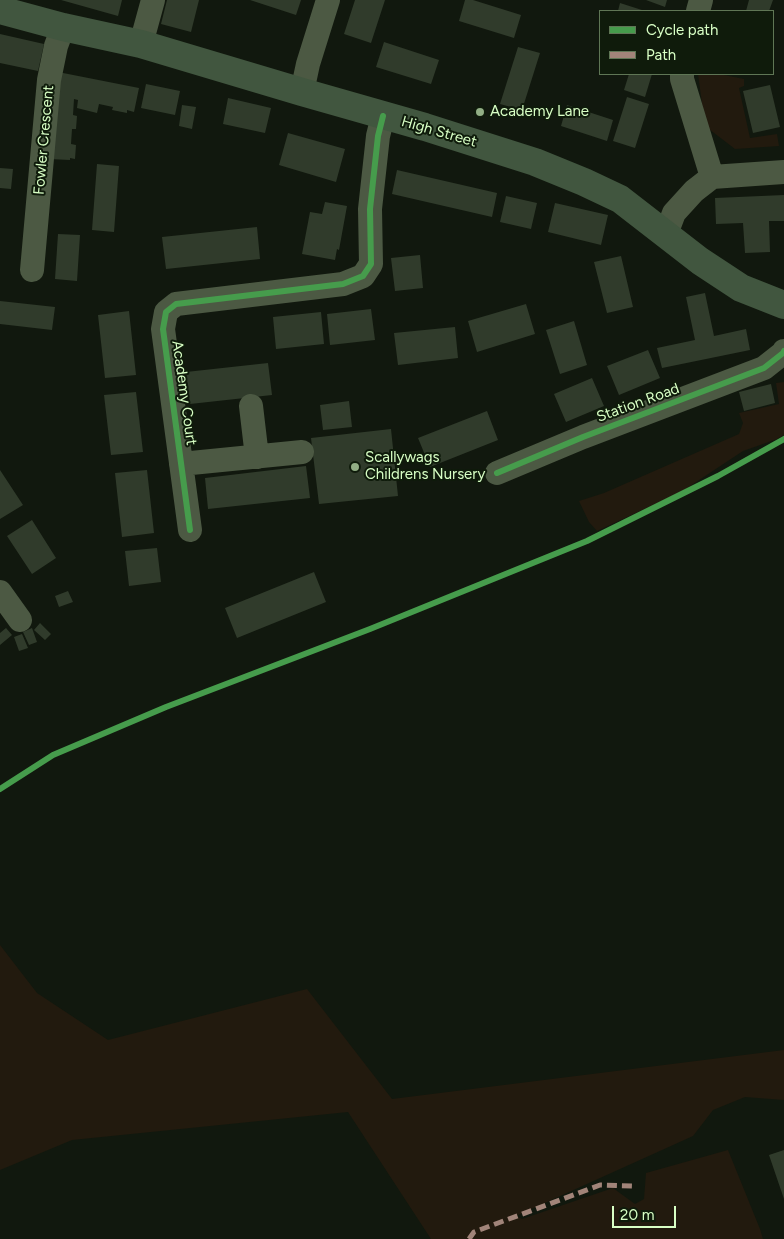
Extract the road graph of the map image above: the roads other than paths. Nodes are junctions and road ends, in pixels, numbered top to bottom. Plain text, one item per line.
1 (153, 0) edge
2 (328, 0) edge
3 (0, 10) edge
4 (63, 27) junction
5 (141, 44) junction
6 (682, 75) edge
7 (302, 92) junction
8 (383, 116) junction
9 (784, 172) edge
10 (712, 177) junction
11 (666, 234) junction
12 (28, 259) dead end
13 (784, 305) edge
14 (784, 351) edge
15 (251, 406) dead end
16 (302, 452) dead end
17 (257, 457) junction
18 (181, 464) junction
19 (497, 473) dead end
20 (190, 530) dead end
21 (0, 592) edge
22 (20, 620) dead end

1 - 5 street
2 - 7 street
3 - 4 main road, High Street
4 - 5 main road, High Street
4 - 12 street, Fowler Crescent
5 - 7 main road, High Street
6 - 10 street
7 - 8 main road, High Street
8 - 11 main road, High Street
8 - 18 street, Academy Court
9 - 10 street
10 - 11 street
11 - 13 main road, High Street
14 - 19 street, Station Road
15 - 17 street
16 - 17 street, Academy Court
17 - 18 street, Academy Court
18 - 20 street, Academy Court
21 - 22 street

